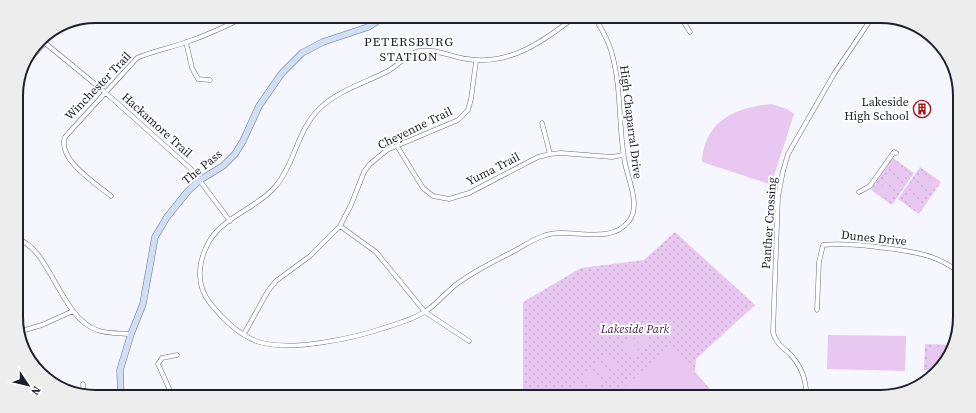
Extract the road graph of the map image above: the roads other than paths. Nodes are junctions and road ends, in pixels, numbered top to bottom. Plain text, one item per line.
1 (233, 23) edge
2 (374, 23) edge
3 (567, 23) edge
4 (598, 23) edge
5 (684, 23) edge
6 (868, 23) edge
7 (690, 32) dead end
8 (186, 42) junction
9 (45, 43) edge
10 (476, 61) junction
11 (210, 80) dead end
12 (106, 93) junction
13 (542, 123) dead end
14 (397, 146) junction
15 (896, 153) dead end
16 (550, 154) junction
17 (623, 155) junction
18 (200, 180) junction
19 (859, 192) dead end
20 (111, 196) dead end
21 (230, 221) junction
22 (340, 226) junction
23 (23, 242) edge
24 (953, 268) edge
25 (817, 310) dead end
26 (72, 311) junction
27 (425, 312) junction
28 (24, 330) edge
29 (131, 334) junction
30 (244, 334) junction
31 (469, 341) dead end
32 (177, 355) dead end
33 (83, 384) dead end
34 (83, 388) edge
35 (121, 390) edge
36 (170, 390) edge
37 (805, 390) edge

1 - 8 street, Winchester Trail
2 - 18 street, The Pass
3 - 10 street, High Chaparral Drive
4 - 17 street, High Chaparral Drive
5 - 7 street
6 - 37 street, Panther Crossing
8 - 11 street
8 - 12 street, Winchester Trail
9 - 12 street, Hackamore Trail
10 - 14 street, Cheyenne Trail
10 - 21 street, High Chaparral Drive
12 - 18 street, Hackamore Trail
12 - 20 street, Winchester Trail
13 - 16 street
14 - 16 street, Yuma Trail
14 - 22 street, Cheyenne Trail
15 - 19 street
16 - 17 street, Yuma Trail
17 - 27 street, High Chaparral Drive
18 - 21 street, Hackamore Trail
18 - 29 street, The Pass
21 - 30 street, High Chaparral Drive
22 - 27 street
22 - 30 street, Cheyenne Trail
23 - 26 street
24 - 25 street, Dunes Drive
26 - 28 street
26 - 29 street
27 - 30 street, High Chaparral Drive
27 - 31 street
29 - 35 street, The Pass
32 - 36 street
33 - 34 street

